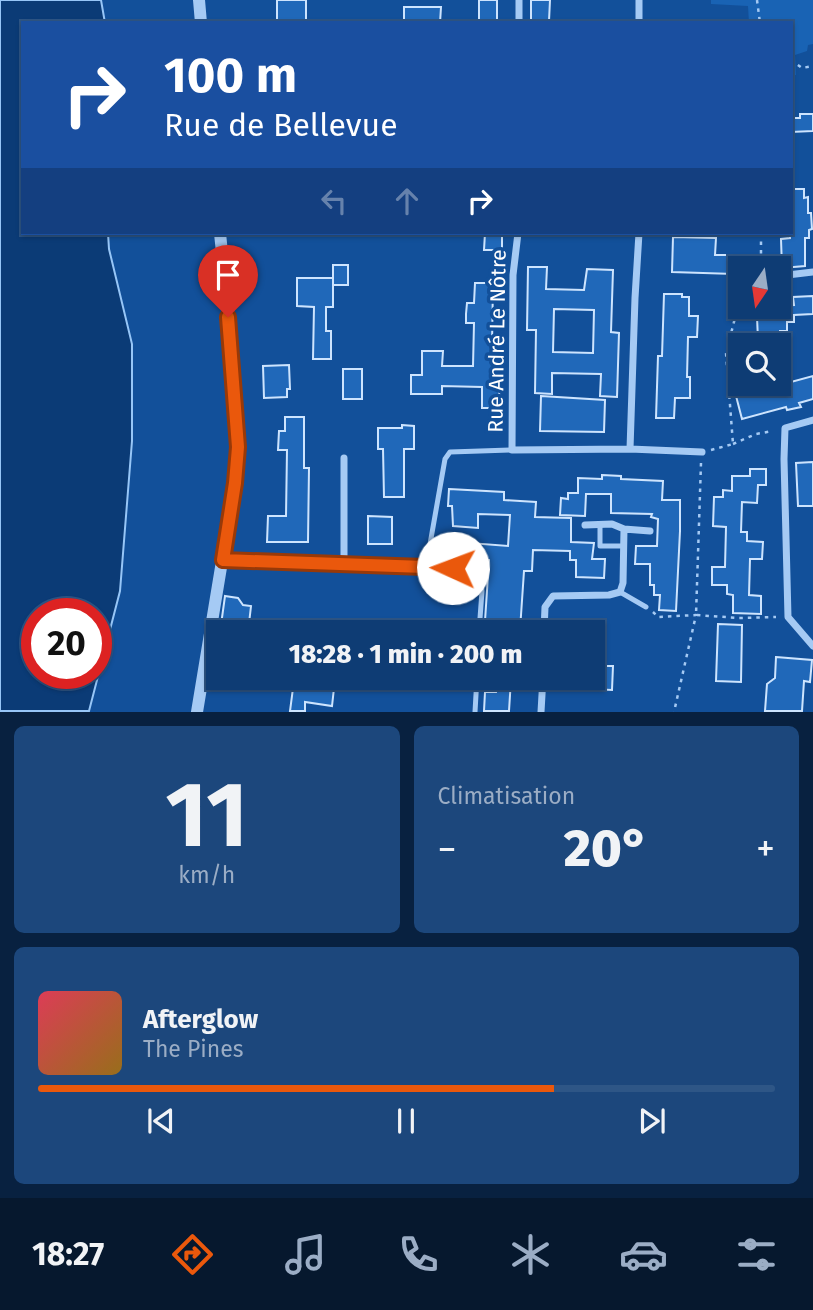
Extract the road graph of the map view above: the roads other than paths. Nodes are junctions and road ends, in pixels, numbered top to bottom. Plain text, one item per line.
1 (199, 0) edge
2 (519, 0) edge
3 (639, 0) edge
4 (201, 21) edge
5 (519, 21) edge
6 (639, 21) edge
7 (220, 235) edge
8 (518, 235) edge
9 (639, 235) edge
10 (813, 272) edge
11 (791, 275) edge
12 (813, 420) edge
13 (630, 449) junction
14 (512, 450) junction
15 (702, 452) road end
16 (344, 458) dead end
17 (600, 524) junction
18 (585, 525) dead end
19 (624, 528) junction
20 (650, 531) dead end
21 (624, 546) junction
22 (223, 560) junction
23 (344, 565) junction
24 (426, 567) junction
25 (620, 592) junction
26 (646, 607) road end
27 (481, 620) edge
28 (544, 620) edge
29 (813, 646) edge
30 (476, 690) edge
31 (542, 690) edge
32 (197, 712) edge
33 (475, 712) edge
34 (541, 712) edge

1 - 4 street
2 - 5 street
3 - 6 street
7 - 22 street
8 - 14 street, Rue André Le Nôtre
9 - 13 street
10 - 11 street
12 - 29 street
13 - 14 street
13 - 15 street
14 - 24 lane
16 - 23 street
17 - 18 street
17 - 19 street
17 - 21 lane
19 - 20 street
19 - 21 street
21 - 25 street
22 - 23 street
22 - 32 street
23 - 24 street
24 - 27 lane
25 - 26 lane
25 - 28 street
30 - 33 lane
31 - 34 street

